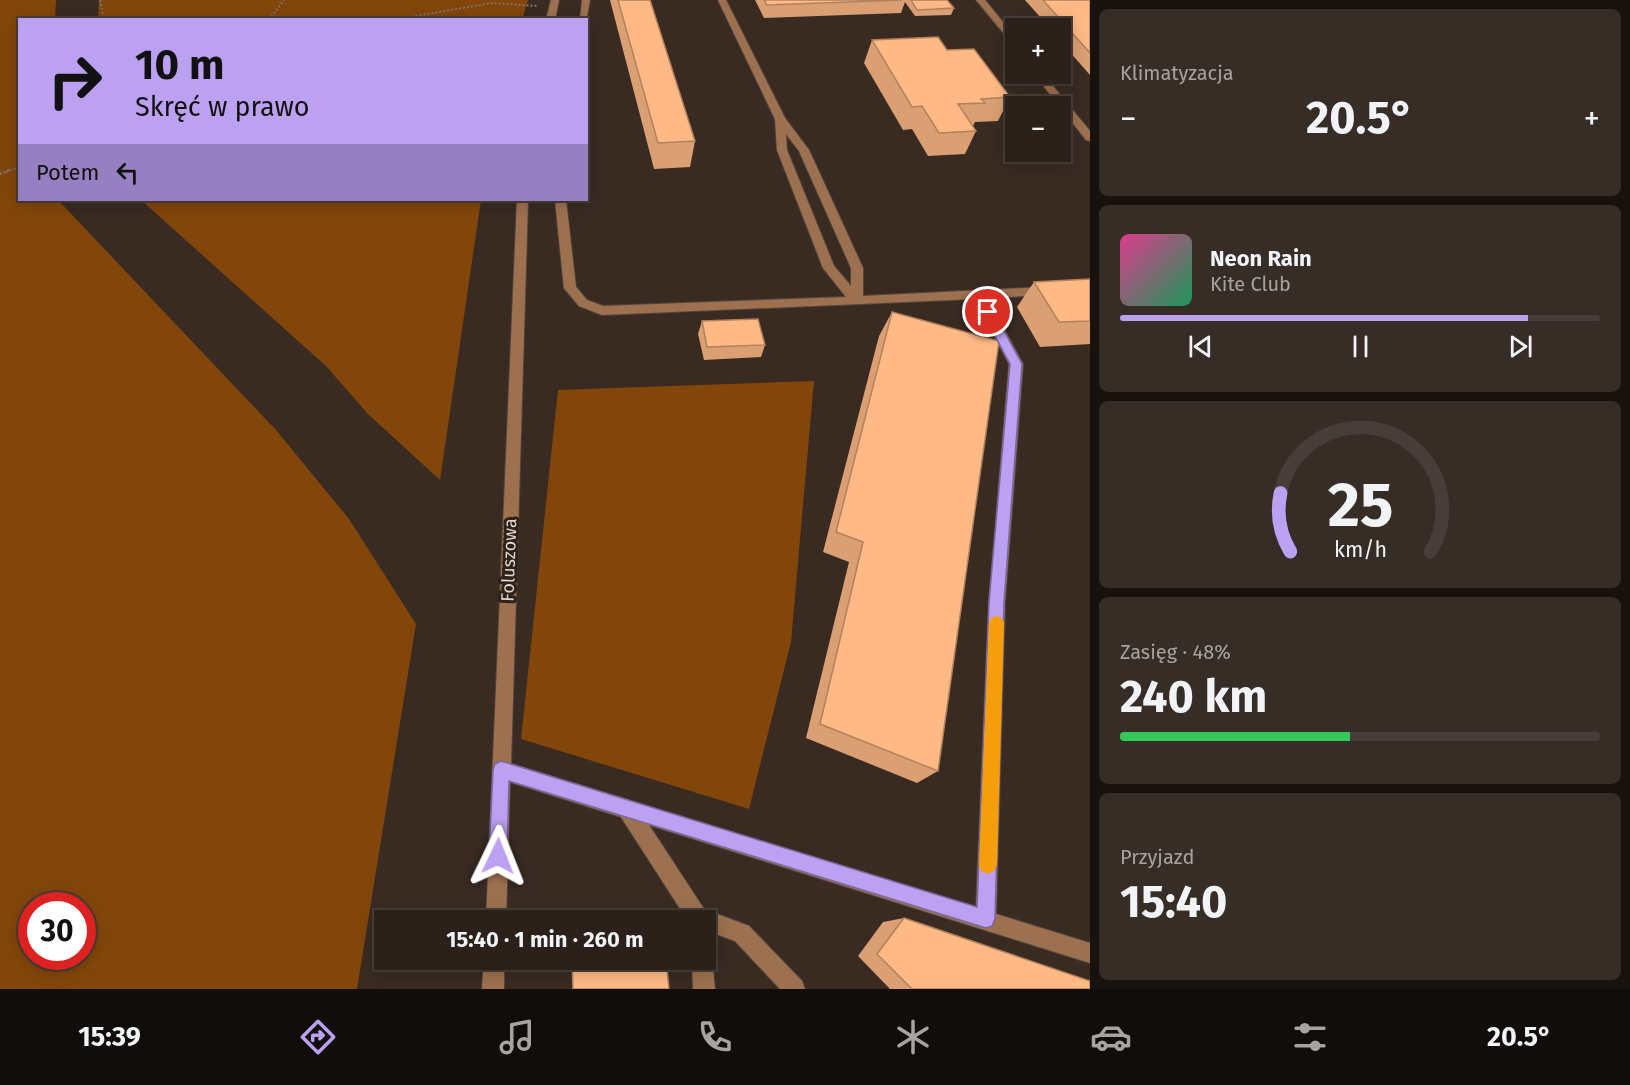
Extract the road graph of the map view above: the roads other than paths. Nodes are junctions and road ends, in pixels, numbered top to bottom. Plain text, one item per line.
1 (586, 0) edge
2 (722, 0) edge
3 (980, 0) edge
4 (584, 18) edge
5 (1005, 31) edge
6 (1046, 84) edge
7 (780, 119) junction
8 (1090, 138) edge
9 (522, 201) edge
10 (560, 201) edge
11 (1057, 291) edge
12 (979, 295) junction
13 (857, 301) junction
14 (501, 770) junction
15 (626, 808) junction
16 (496, 910) edge
17 (694, 910) edge
18 (986, 919) junction
19 (716, 924) edge
20 (1090, 953) edge
21 (494, 970) edge
22 (703, 970) edge
23 (493, 989) edge
24 (704, 989) edge
25 (794, 989) edge

1 - 4 street
2 - 7 street
3 - 5 street
6 - 8 street
7 - 13 street
7 - 13 street
9 - 14 street, Foluszowa
10 - 13 street
11 - 12 street
12 - 13 street
12 - 18 street
14 - 15 street
14 - 16 street, Foluszowa
15 - 17 street
15 - 18 street
18 - 20 street
19 - 25 street
21 - 23 street
22 - 24 street

